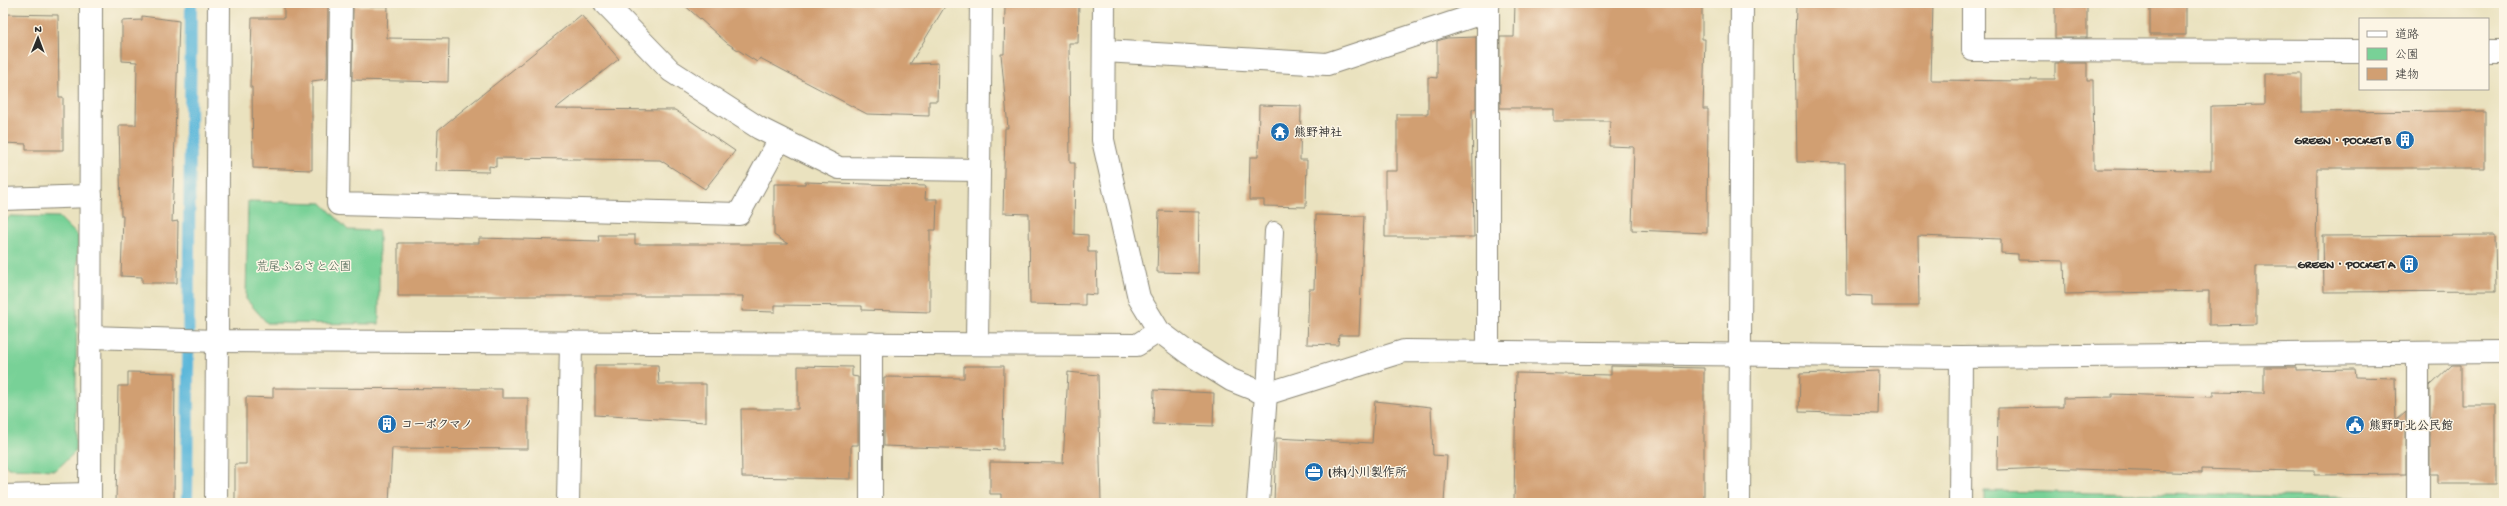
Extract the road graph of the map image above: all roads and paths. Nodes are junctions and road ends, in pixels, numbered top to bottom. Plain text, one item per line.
1 (91, 3) edge
2 (219, 3) edge
3 (341, 3) edge
4 (605, 3) edge
5 (981, 3) edge
6 (1104, 3) edge
7 (1742, 3) edge
8 (1973, 3) edge
9 (1488, 7) edge
10 (1104, 51) junction
11 (2359, 51) edge
12 (2489, 52) edge
13 (2504, 52) edge
14 (780, 139) junction
15 (979, 170) junction
16 (91, 196) junction
17 (3, 199) edge
18 (1274, 231) dead end
19 (1159, 330) junction
20 (90, 336) junction
21 (212, 341) junction
22 (572, 342) junction
23 (871, 344) junction
24 (977, 344) junction
25 (1488, 352) junction
26 (2418, 352) junction
27 (2504, 352) edge
28 (1740, 353) junction
29 (1961, 357) junction
30 (1266, 394) junction
31 (3, 496) edge
32 (90, 498) edge
33 (216, 503) edge
34 (568, 503) edge
35 (871, 503) edge
36 (1258, 503) edge
37 (1739, 503) edge
38 (1960, 503) edge
39 (2418, 503) edge

1 - 16 street
2 - 21 street
3 - 14 street
4 - 14 street
5 - 15 street
6 - 10 street
7 - 28 street
8 - 11 street
9 - 10 street
9 - 25 street
10 - 19 street
12 - 13 street
14 - 15 street
15 - 24 street
16 - 17 street
16 - 20 street
18 - 30 lane
19 - 24 street
19 - 30 street
20 - 21 street
20 - 32 street
21 - 22 street
21 - 33 street
22 - 23 street
22 - 34 street
23 - 24 street
23 - 35 street
25 - 28 street
25 - 30 street
26 - 27 street
26 - 29 street
26 - 39 street
28 - 29 street
28 - 37 street
29 - 38 street
30 - 36 street
31 - 32 street

